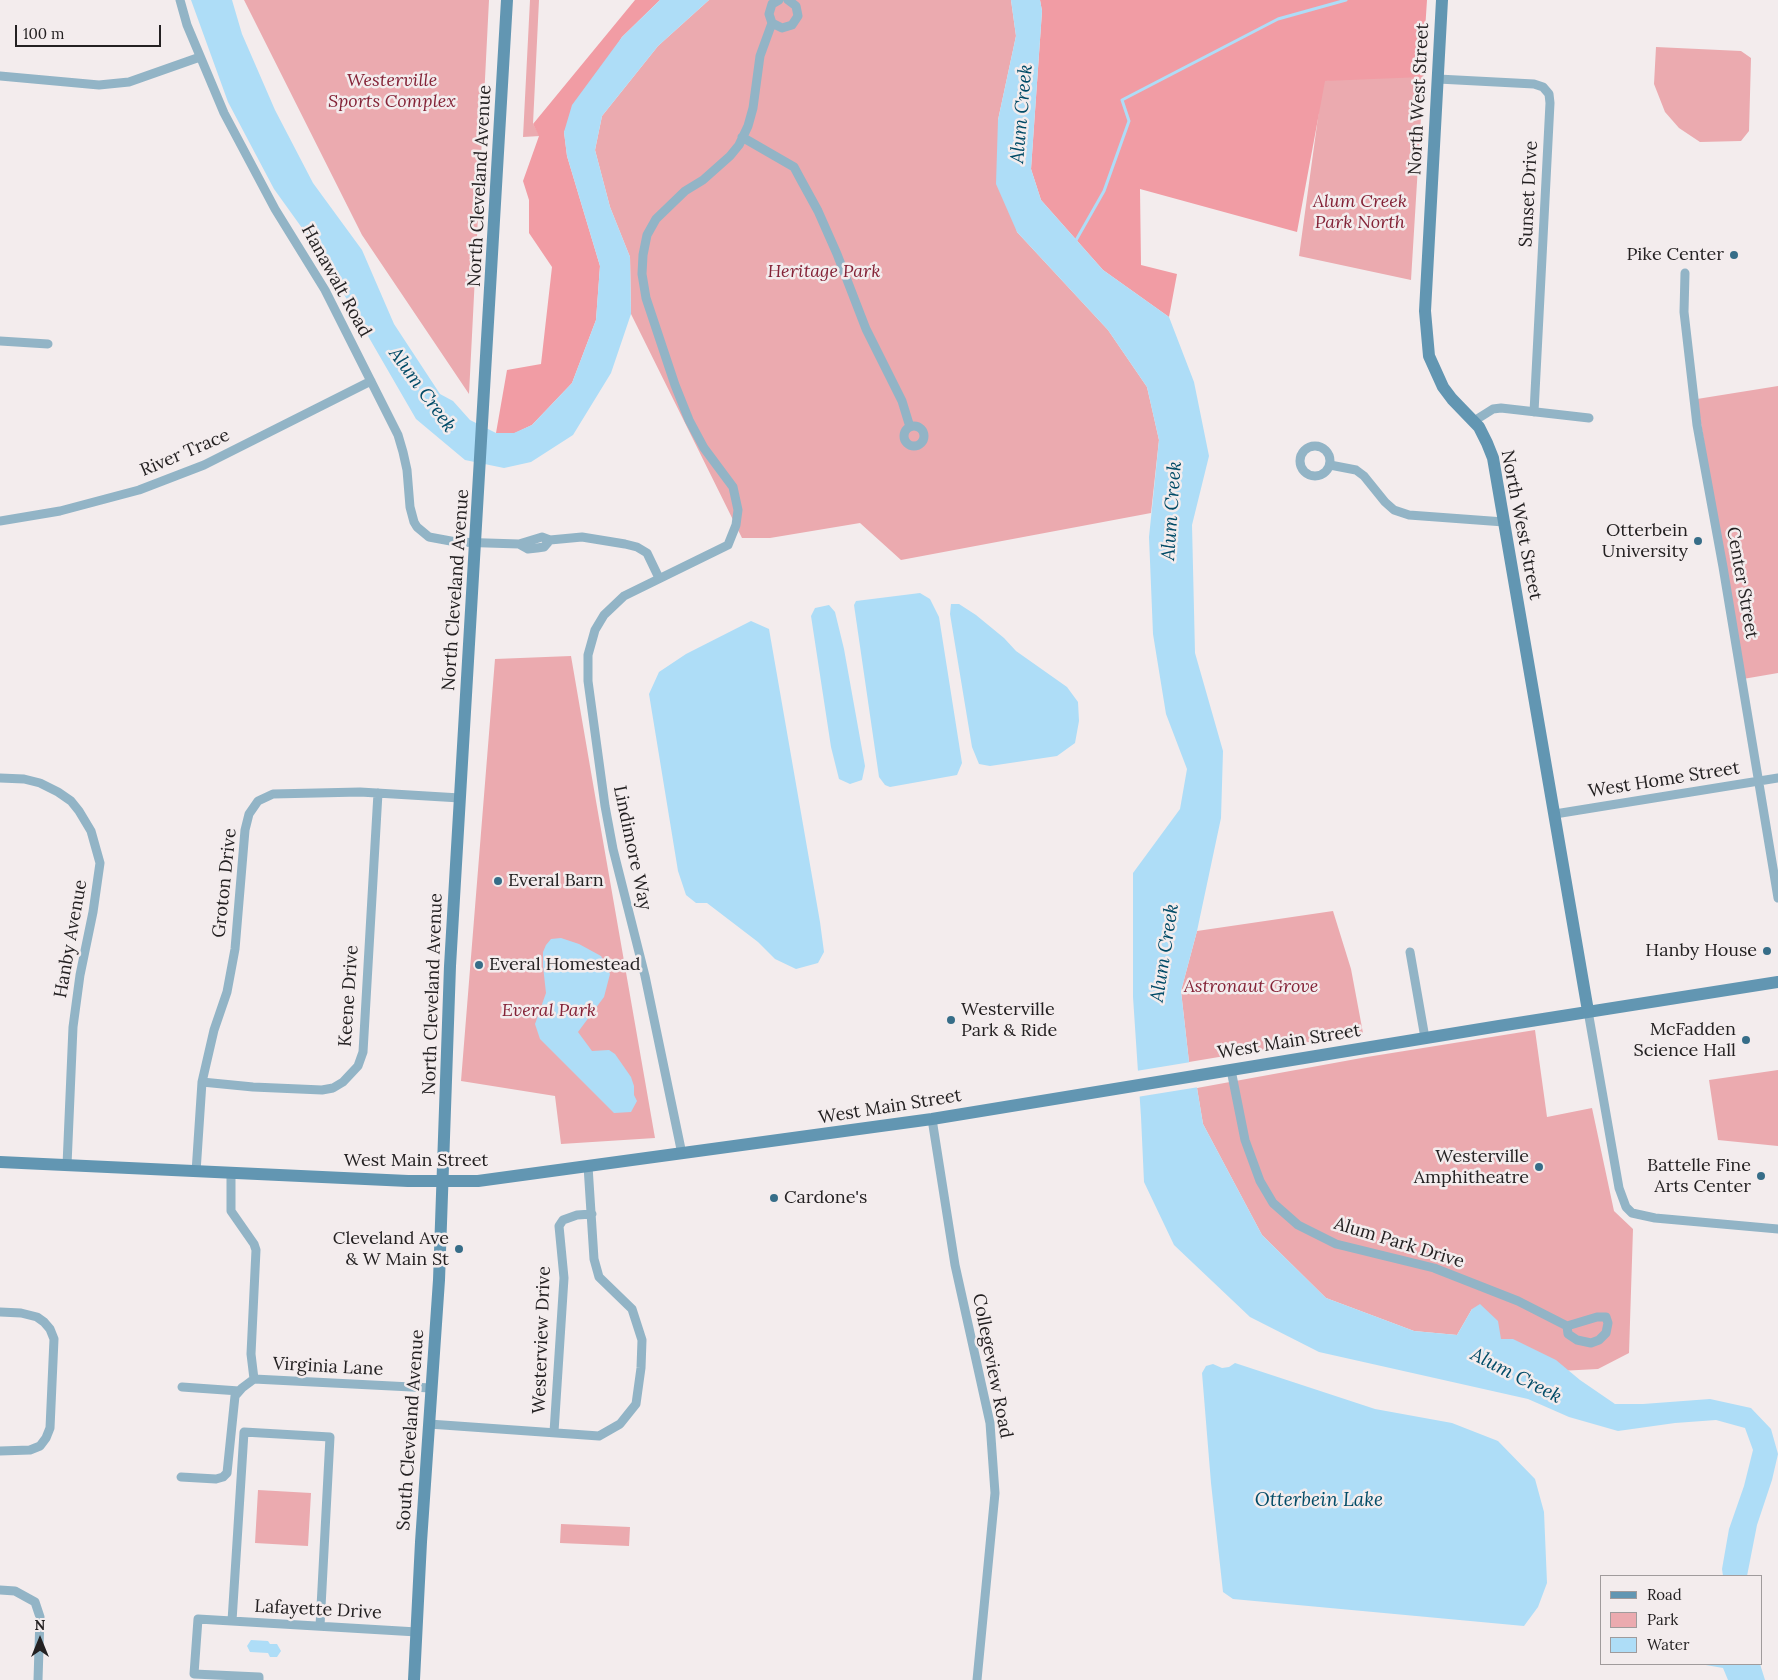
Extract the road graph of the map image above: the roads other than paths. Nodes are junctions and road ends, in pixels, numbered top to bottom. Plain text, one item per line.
1 (180, 0) edge
2 (507, 0) edge
3 (779, 0) edge
4 (788, 0) edge
5 (1442, 0) edge
6 (772, 23) junction
7 (200, 57) junction
8 (0, 76) edge
9 (1438, 79) junction
10 (742, 137) junction
11 (1685, 273) dead end
12 (0, 341) edge
13 (48, 344) dead end
14 (371, 381) junction
15 (1534, 412) junction
16 (1589, 418) dead end
17 (1474, 421) junction
18 (910, 427) dead end
19 (1330, 464) dead end
20 (0, 521) edge
21 (1504, 522) junction
22 (476, 543) junction
23 (659, 578) junction
24 (0, 778) edge
25 (1778, 778) edge
26 (1758, 782) junction
27 (378, 793) junction
28 (460, 798) junction
29 (1555, 814) junction
30 (1778, 898) edge
31 (1410, 952) dead end
32 (1778, 982) edge
33 (1588, 1011) junction
34 (1425, 1038) junction
35 (1232, 1070) junction
36 (202, 1082) junction
37 (932, 1119) junction
38 (682, 1154) junction
39 (0, 1162) edge
40 (67, 1165) junction
41 (588, 1166) junction
42 (196, 1172) junction
43 (231, 1174) junction
44 (442, 1182) junction
45 (592, 1214) junction
46 (1778, 1229) edge
47 (0, 1312) edge
48 (1567, 1326) dead end
49 (254, 1379) junction
50 (182, 1387) dead end
51 (431, 1388) junction
52 (240, 1391) junction
53 (429, 1424) junction
54 (554, 1432) junction
55 (0, 1451) edge
56 (182, 1477) dead end
57 (0, 1590) edge
58 (232, 1621) junction
59 (320, 1626) junction
60 (417, 1632) junction
61 (38, 1680) edge
62 (259, 1680) edge
63 (414, 1680) edge
64 (978, 1680) edge

1 - 7 street, Hanawalt Road
2 - 22 main road, North Cleveland Avenue
3 - 6 street, Lindimore Way
4 - 6 street
5 - 9 main road, North West Street
6 - 10 street, Lindimore Way
7 - 8 street
7 - 14 street, Hanawalt Road
9 - 15 street, Sunset Drive
9 - 17 main road, North West Street
10 - 18 street
10 - 23 street, Lindimore Way
11 - 26 street, Center Street
12 - 13 street
14 - 20 street, River Trace
14 - 22 street, Hanawalt Road
15 - 16 street
15 - 17 street
17 - 21 main road, North West Street
19 - 21 street
21 - 29 main road, North West Street
22 - 23 street, Hanawalt Road
22 - 28 main road, North Cleveland Avenue
23 - 38 street, Lindimore Way
24 - 40 street, Hanby Avenue
25 - 26 street, West Home Street
26 - 29 street, West Home Street
26 - 30 street, Center Street
27 - 28 street, Groton Drive
27 - 36 street, Groton Drive
27 - 36 street, Keene Drive
28 - 44 main road, North Cleveland Avenue
29 - 33 main road, North West Street
31 - 34 street
32 - 33 main road, West Main Street
33 - 34 main road, West Main Street
33 - 46 street
34 - 35 main road, West Main Street
35 - 37 main road, West Main Street
35 - 48 street, Alum Park Drive
36 - 42 street, Groton Drive
37 - 38 main road, West Main Street
37 - 64 street, Collegeview Road
38 - 41 main road, West Main Street
39 - 40 main road, West Main Street
40 - 42 main road, West Main Street
41 - 44 main road, West Main Street
41 - 45 street, Westerview Drive
42 - 43 main road, West Main Street
43 - 44 main road, West Main Street
43 - 49 street
44 - 51 main road, South Cleveland Avenue
45 - 54 street, Westerview Drive
45 - 54 street, Westerview Drive
47 - 55 street
49 - 51 street, Virginia Lane
49 - 52 street
50 - 52 street
51 - 53 main road, South Cleveland Avenue
52 - 56 street
53 - 54 street, Westerview Drive
53 - 60 main road, South Cleveland Avenue
57 - 61 street
58 - 59 street, Lafayette Drive
58 - 59 street
58 - 62 street, Lafayette Drive
59 - 60 street, Lafayette Drive
60 - 63 main road, South Cleveland Avenue

